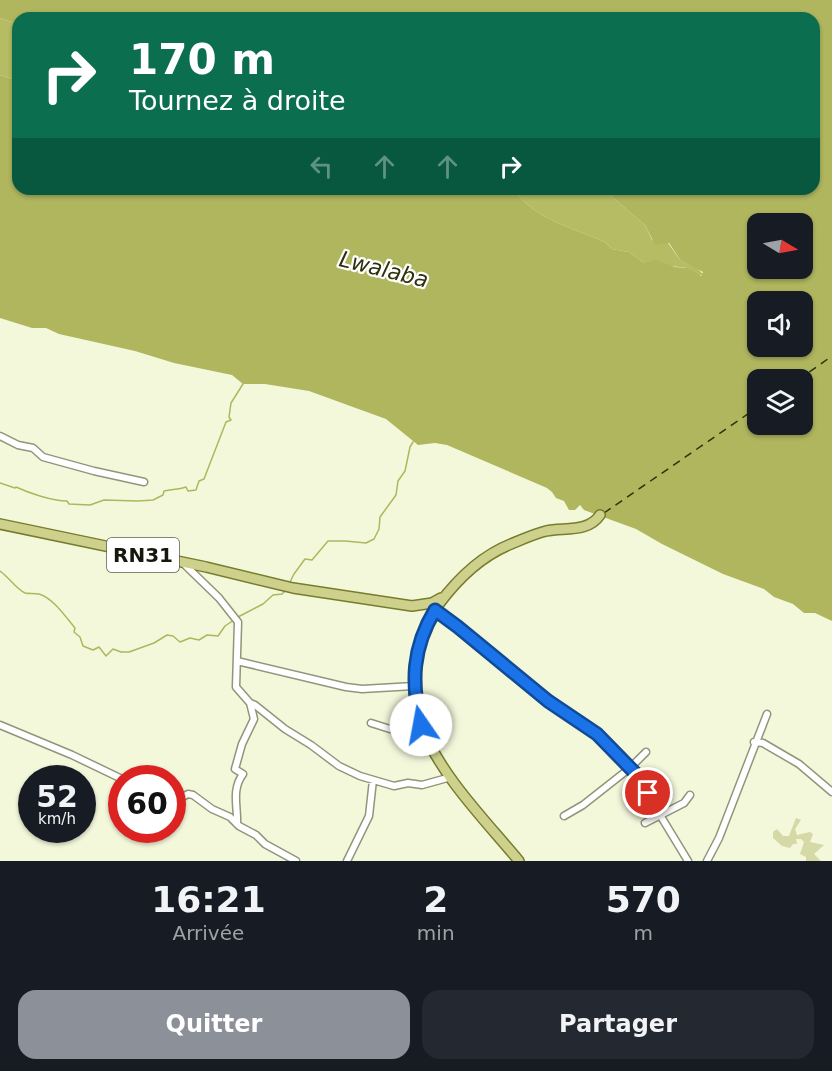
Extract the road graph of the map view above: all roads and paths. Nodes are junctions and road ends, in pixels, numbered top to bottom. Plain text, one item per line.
1 (0, 436) edge
2 (144, 482) dead end
3 (600, 515) dead end
4 (0, 524) edge
5 (183, 563) junction
6 (445, 596) junction
7 (412, 606) junction
8 (435, 610) junction
9 (425, 627) junction
10 (237, 661) junction
11 (414, 686) junction
12 (250, 703) junction
13 (767, 714) dead end
14 (371, 723) dead end
15 (0, 725) edge
16 (421, 725) junction
17 (754, 742) junction
18 (646, 752) dead end
19 (630, 768) junction
20 (108, 772) edge
21 (451, 777) junction
22 (373, 780) junction
23 (832, 792) edge
24 (186, 795) edge
25 (690, 795) dead end
26 (660, 815) junction
27 (564, 816) dead end
28 (645, 823) dead end
29 (237, 824) junction
30 (296, 861) edge
31 (347, 861) edge
32 (519, 861) edge
33 (688, 861) edge
34 (707, 861) edge

1 - 2 street
3 - 6 main road
4 - 5 main road, RN31
5 - 7 main road, RN31
5 - 10 street
6 - 7 main road
6 - 8 main road
7 - 9 main road
8 - 9 main road
8 - 19 street
9 - 11 main road
10 - 11 street
10 - 12 street
11 - 16 main road
12 - 22 street
12 - 29 street
13 - 17 street
14 - 16 street
15 - 20 street
16 - 21 main road
17 - 23 street
17 - 34 street
18 - 19 street
19 - 26 street
19 - 27 street
21 - 22 street
21 - 32 main road
22 - 31 street
24 - 29 street
25 - 26 street
26 - 28 street
26 - 33 street
29 - 30 street

